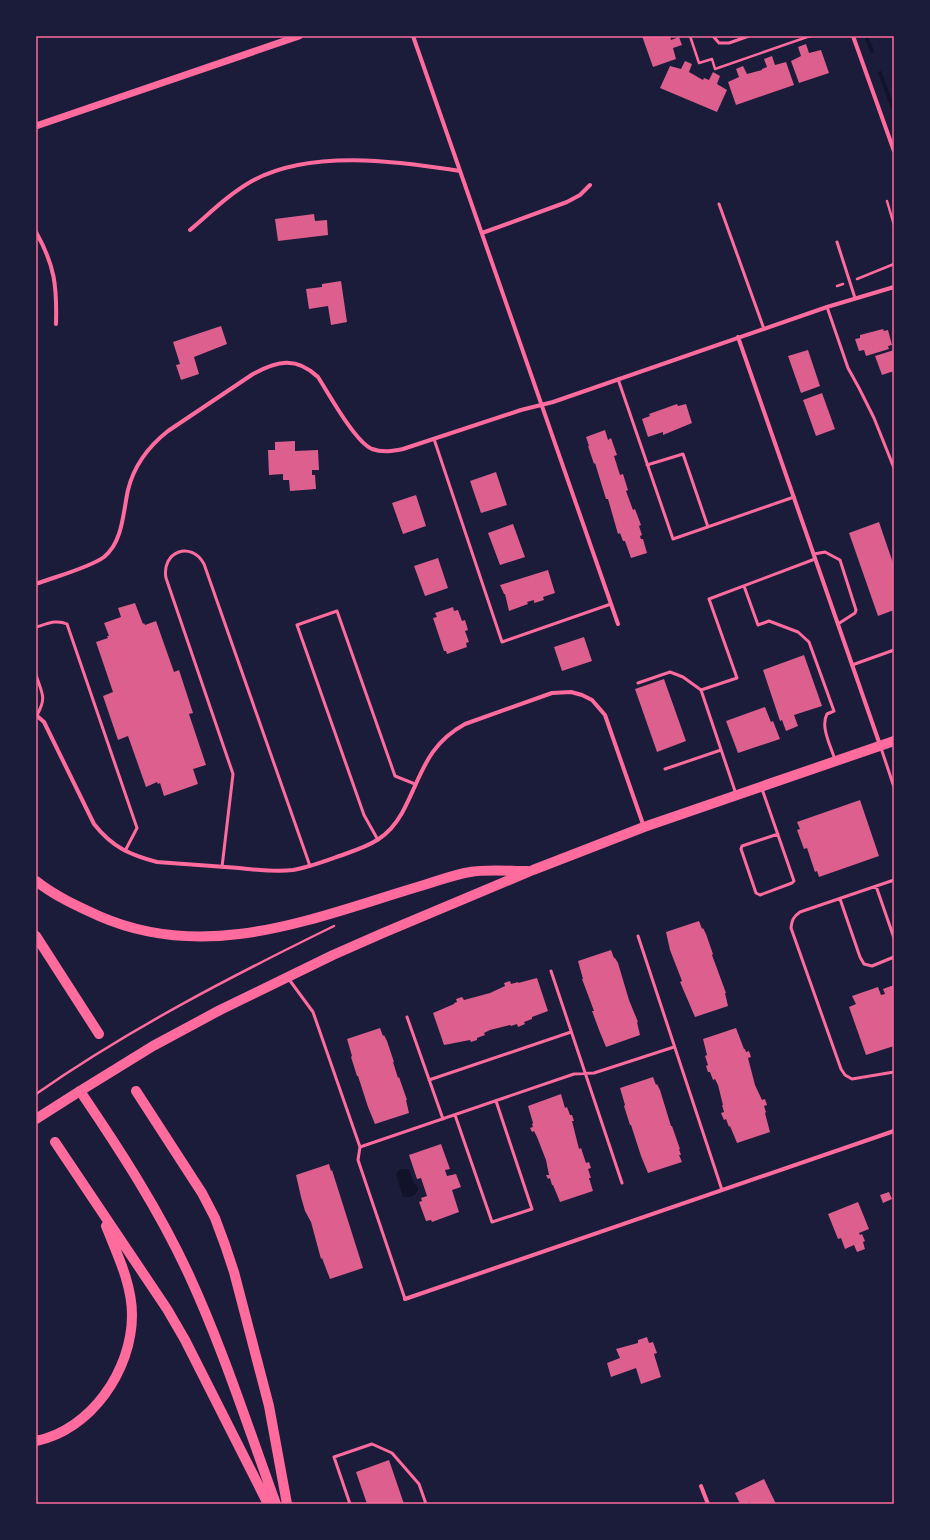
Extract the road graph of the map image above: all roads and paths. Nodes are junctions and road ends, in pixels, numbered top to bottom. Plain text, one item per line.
1 (299, 36) edge
2 (413, 36) edge
3 (690, 36) edge
4 (713, 36) edge
5 (749, 36) edge
6 (810, 36) edge
7 (854, 36) edge
8 (36, 126) edge
9 (894, 151) edge
10 (460, 171) junction
11 (590, 185) dead end
12 (886, 201) dead end
13 (719, 204) dead end
14 (894, 225) edge
15 (190, 230) dead end
16 (36, 232) edge
17 (482, 233) junction
18 (837, 242) dead end
19 (894, 264) edge
20 (850, 282) junction
21 (837, 286) dead end
22 (894, 286) edge
23 (855, 298) junction
24 (827, 307) junction
25 (56, 324) dead end
26 (764, 329) junction
27 (738, 337) junction
28 (618, 379) junction
29 (542, 405) junction
30 (434, 439) junction
31 (647, 465) junction
32 (894, 468) edge
33 (794, 497) junction
34 (708, 527) junction
35 (814, 554) junction
36 (815, 559) junction
37 (36, 584) edge
38 (744, 586) junction
39 (611, 604) junction
40 (618, 624) dead end
41 (838, 624) junction
42 (36, 627) edge
43 (894, 650) edge
44 (852, 665) junction
45 (36, 675) edge
46 (638, 684) dead end
47 (701, 690) junction
48 (36, 715) edge
49 (894, 741) edge
50 (880, 746) junction
51 (721, 750) junction
52 (836, 761) junction
53 (665, 769) dead end
54 (415, 784) junction
55 (761, 787) junction
56 (894, 787) edge
57 (737, 795) junction
58 (644, 827) junction
59 (778, 834) junction
60 (378, 840) junction
61 (125, 851) junction
62 (310, 866) junction
63 (222, 867) junction
64 (533, 870) junction
65 (36, 880) edge
66 (894, 880) edge
67 (876, 886) junction
68 (840, 899) junction
69 (337, 925) dead end
70 (36, 936) edge
71 (638, 936) dead end
72 (894, 938) edge
73 (894, 957) edge
74 (551, 971) dead end
75 (287, 977) junction
76 (407, 1017) dead end
77 (571, 1032) junction
78 (99, 1034) dead end
79 (674, 1047) junction
80 (894, 1072) edge
81 (585, 1074) junction
82 (430, 1080) junction
83 (80, 1091) junction
84 (136, 1091) dead end
85 (36, 1094) edge
86 (496, 1101) junction
87 (455, 1115) junction
88 (36, 1119) edge
89 (443, 1119) junction
90 (894, 1131) edge
91 (55, 1142) dead end
92 (360, 1147) junction
93 (622, 1183) dead end
94 (722, 1190) junction
95 (97, 1206) junction
96 (405, 1299) joint
97 (36, 1441) edge
98 (701, 1486) dead end
99 (268, 1504) edge
100 (276, 1504) edge
101 (287, 1504) edge
102 (350, 1504) edge
103 (426, 1504) edge
104 (708, 1504) edge

1 - 8 street
2 - 10 street
3 - 6 path
4 - 5 lane
7 - 9 street
10 - 15 street
10 - 17 street
11 - 17 street
12 - 14 path
13 - 26 lane
16 - 25 street
17 - 29 street
18 - 20 lane
19 - 20 path
20 - 21 path
20 - 23 lane
22 - 23 street
23 - 24 street
24 - 26 street
24 - 32 lane
26 - 27 street
27 - 28 street
27 - 33 street
28 - 29 street
28 - 31 lane
29 - 30 street
29 - 39 street
30 - 37 street
30 - 39 lane
31 - 34 lane
31 - 34 lane
33 - 34 lane
33 - 35 street
35 - 36 street
35 - 41 lane
36 - 38 lane
36 - 41 street
38 - 47 lane
38 - 52 lane
39 - 40 street
41 - 44 street
42 - 61 lane
43 - 44 lane
44 - 50 street
45 - 48 lane
46 - 47 lane
47 - 51 lane
48 - 61 street
49 - 50 main road
50 - 52 main road
50 - 56 lane
51 - 53 lane
51 - 57 lane
52 - 55 main road
54 - 58 street
54 - 60 street
54 - 60 lane
55 - 57 main road
55 - 59 lane
57 - 58 main road
58 - 64 main road
59 - 59 lane
60 - 62 street
61 - 63 street
62 - 63 street
62 - 63 lane
64 - 65 main road
64 - 75 main road
66 - 67 lane
67 - 68 lane
67 - 72 lane
68 - 73 lane
68 - 80 lane
69 - 85 path
70 - 78 main road
71 - 79 lane
74 - 77 lane
75 - 83 main road
75 - 92 lane
76 - 82 lane
77 - 81 lane
77 - 82 lane
79 - 81 lane
79 - 94 lane
81 - 86 lane
81 - 93 lane
82 - 89 lane
83 - 88 main road
83 - 100 main road
84 - 101 main road
86 - 87 lane
86 - 87 lane
87 - 89 lane
89 - 92 lane
90 - 94 street
91 - 95 main road
92 - 96 lane
94 - 96 street
95 - 97 main road
95 - 99 main road
98 - 104 street
102 - 103 lane

